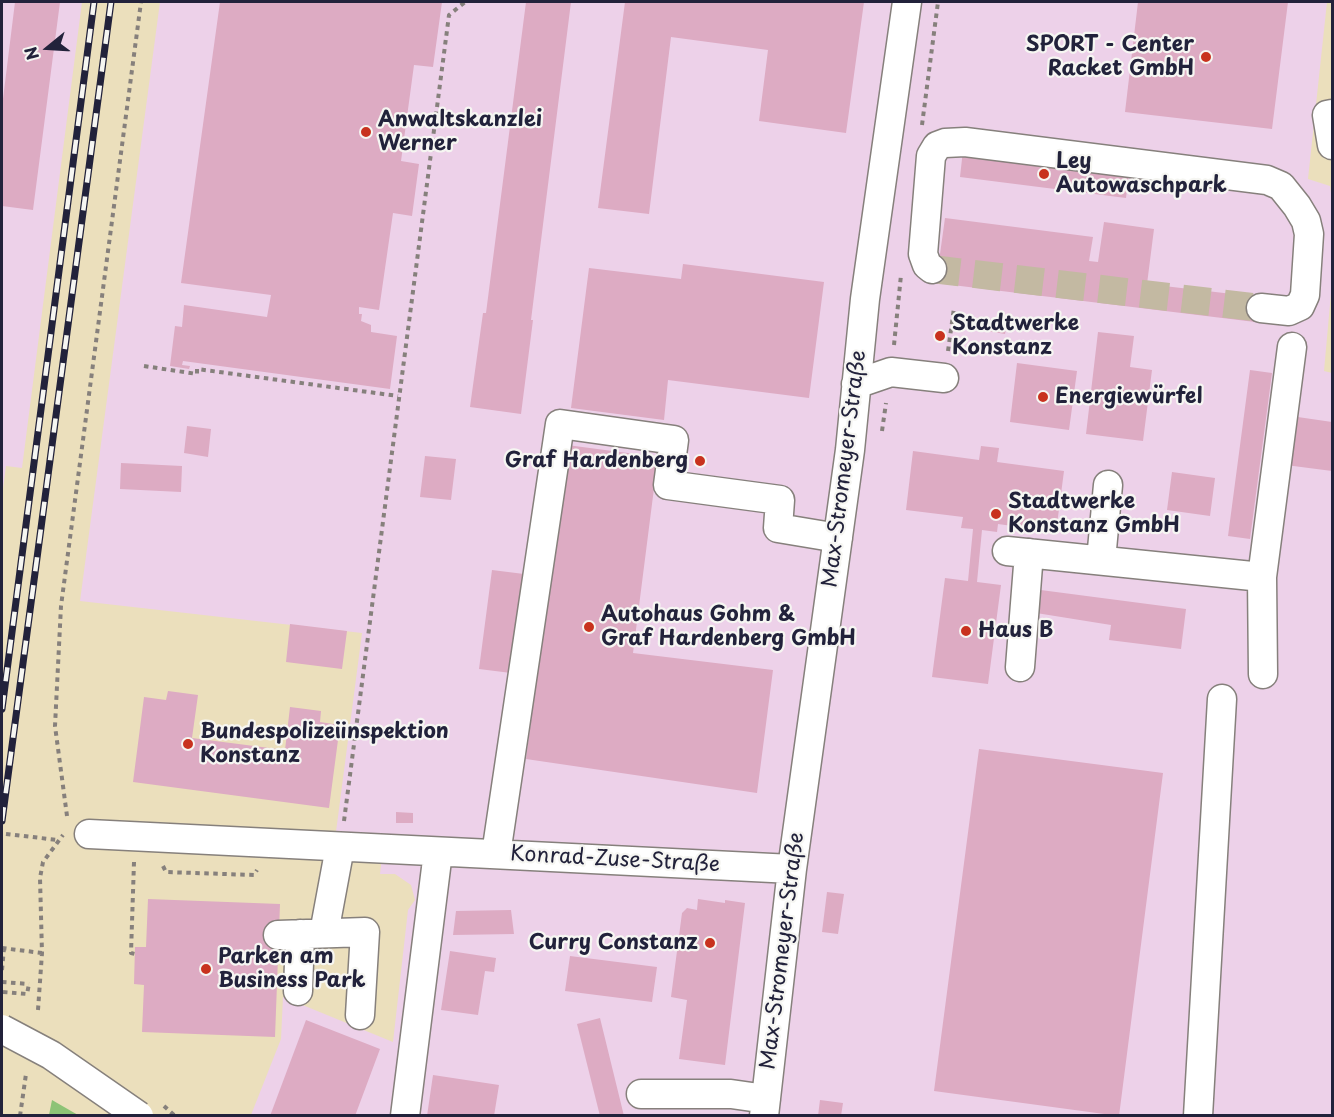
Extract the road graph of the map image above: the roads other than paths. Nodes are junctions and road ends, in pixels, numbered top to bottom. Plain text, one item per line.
1 (907, 2) edge
2 (1332, 114) edge
3 (1332, 145) edge
4 (932, 268) dead end
5 (1261, 309) tunnel mouth
6 (1292, 347) dead end
7 (944, 378) road end
8 (856, 384) junction
9 (1108, 485) dead end
10 (838, 538) junction
11 (1101, 560) junction
12 (1262, 577) junction
13 (1020, 667) dead end
14 (1263, 674) dead end
15 (1222, 699) dead end
16 (74, 829) road end
17 (346, 848) junction
18 (438, 852) junction
19 (496, 855) junction
20 (792, 869) junction
21 (310, 934) junction
22 (298, 991) dead end
23 (360, 1015) dead end
24 (2, 1029) edge
25 (642, 1094) dead end
26 (765, 1107) edge
27 (139, 1116) edge
28 (405, 1116) edge
29 (1198, 1116) edge

1 - 8 street, Max-Stromeyer-Straße
2 - 3 street
4 - 5 street
6 - 12 street
7 - 8 street
8 - 10 street, Max-Stromeyer-Straße
9 - 11 street
10 - 19 street
10 - 20 street, Max-Stromeyer-Straße
11 - 12 street
11 - 13 street
12 - 14 street
15 - 29 street
16 - 17 street, Konrad-Zuse-Straße
17 - 18 street, Konrad-Zuse-Straße
17 - 21 street
18 - 19 street, Konrad-Zuse-Straße
18 - 28 street
19 - 20 street, Konrad-Zuse-Straße
20 - 26 street, Max-Stromeyer-Straße
21 - 22 street
21 - 23 street
24 - 27 street, bridge
25 - 26 street

